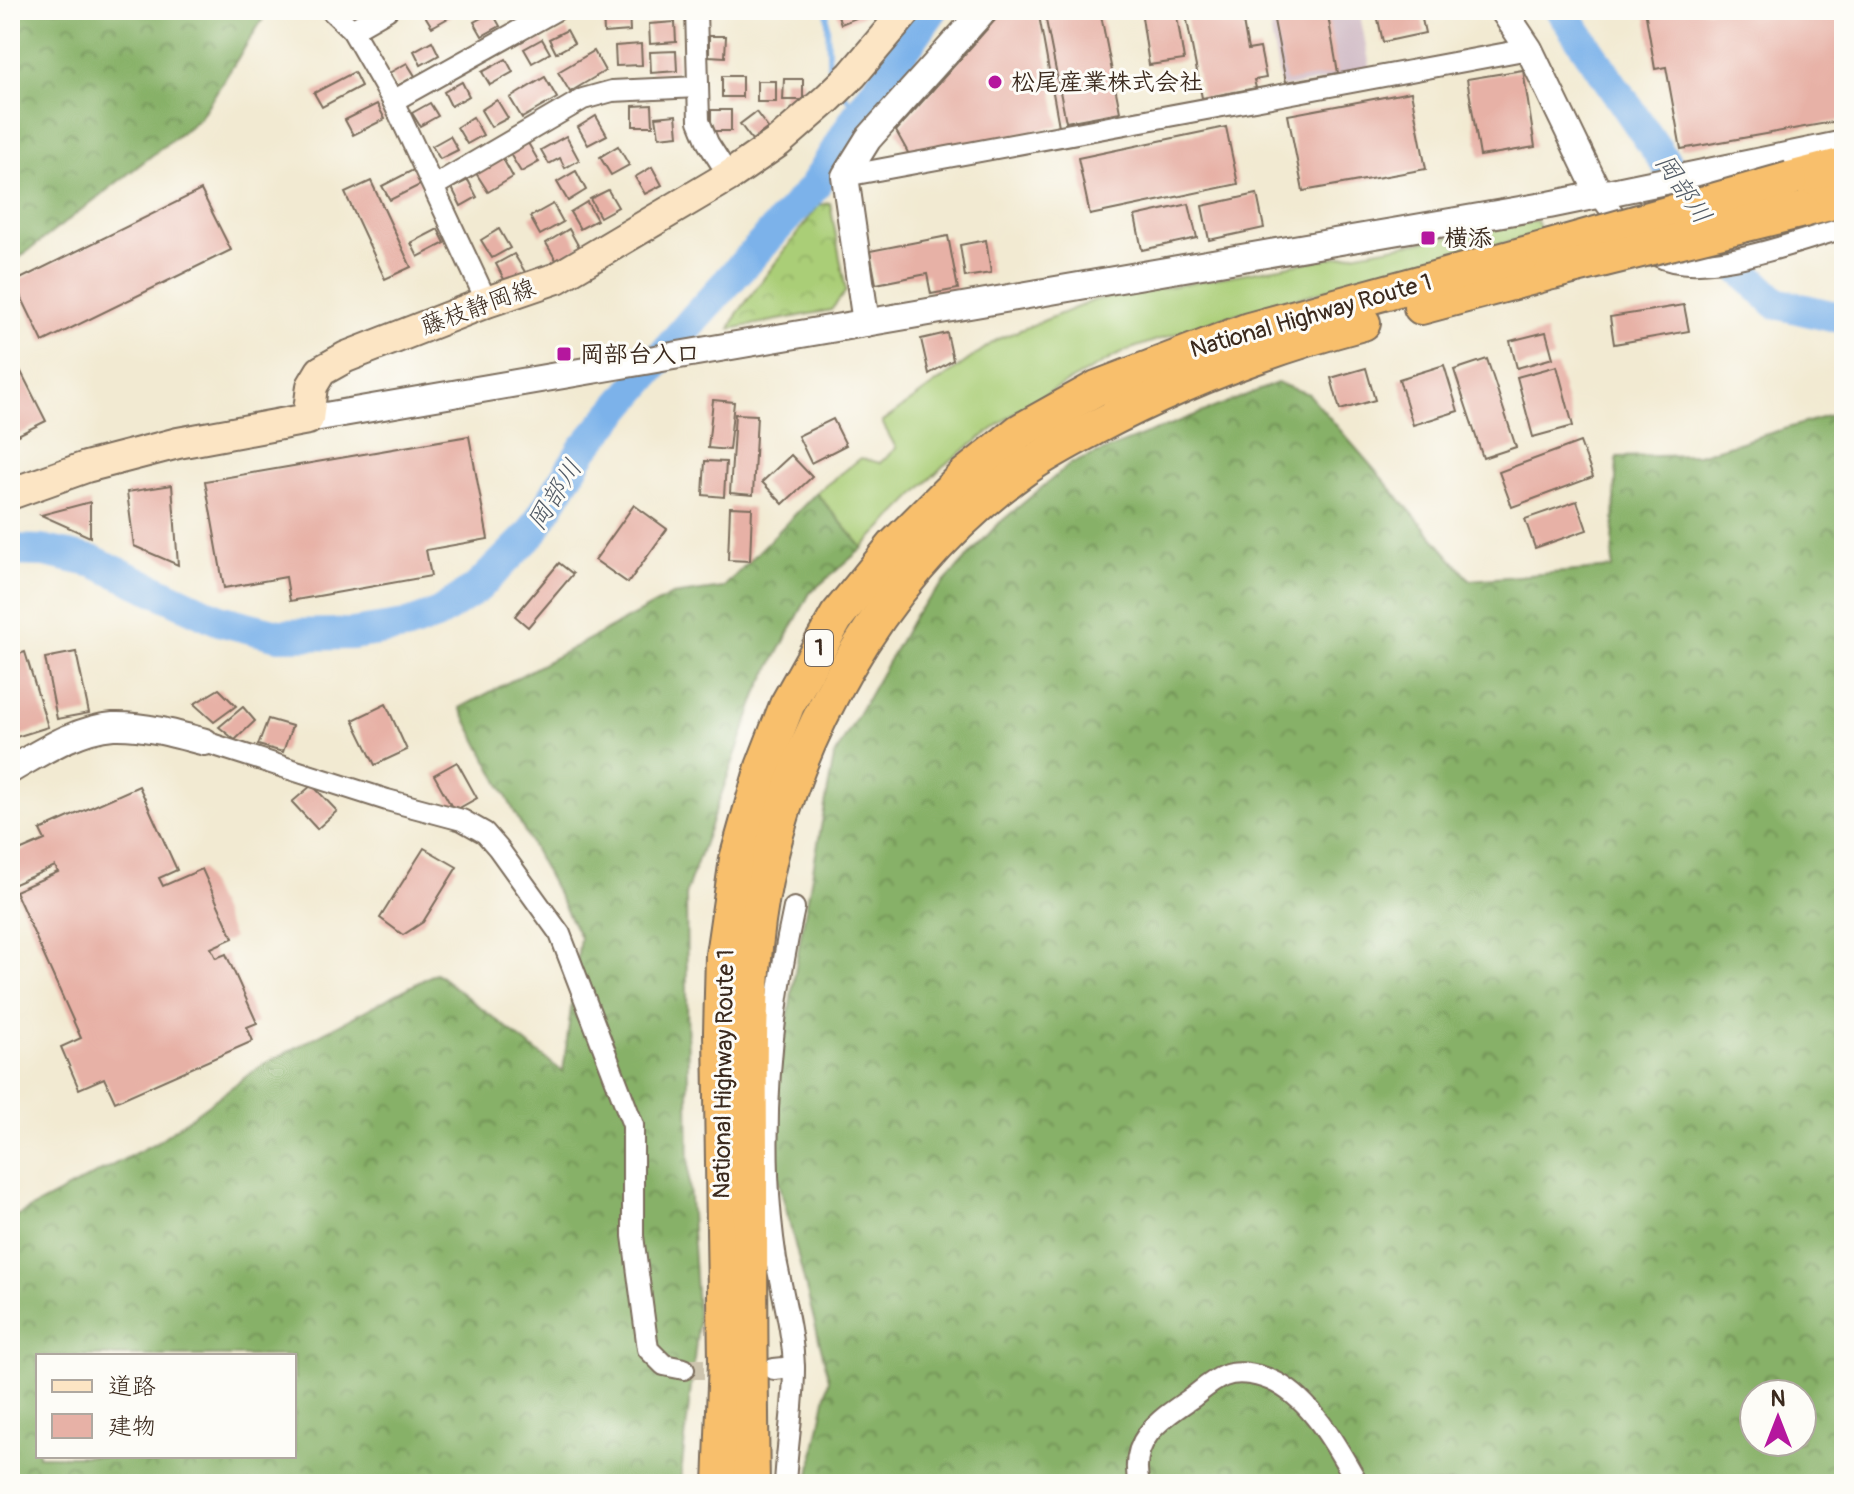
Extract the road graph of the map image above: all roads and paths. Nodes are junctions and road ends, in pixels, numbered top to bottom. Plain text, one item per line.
1 (331, 10) edge
2 (387, 10) edge
3 (556, 10) edge
4 (696, 10) edge
5 (907, 10) edge
6 (984, 10) edge
7 (1503, 10) edge
8 (352, 30) junction
9 (1529, 49) junction
10 (698, 87) junction
11 (393, 101) junction
12 (1844, 144) edge
13 (1844, 165) edge
14 (729, 176) junction
15 (845, 176) junction
16 (434, 186) junction
17 (1599, 194) junction
18 (1844, 199) edge
19 (1804, 208) junction
20 (1844, 228) edge
21 (1548, 261) junction
22 (487, 302) junction
23 (866, 323) junction
24 (308, 419) junction
25 (10, 494) edge
26 (205, 742) joint
27 (10, 770) edge
28 (794, 908) dead end
29 (684, 1369) tunnel mouth
30 (721, 1484) edge
31 (752, 1484) edge
32 (785, 1484) edge
33 (1139, 1484) edge
34 (1358, 1484) edge

1 - 8 street
2 - 8 street
3 - 11 street
4 - 10 street
5 - 14 main road, 藤枝静岡線
6 - 15 street
7 - 9 street
8 - 11 street
9 - 15 street
9 - 17 street
10 - 14 street
10 - 16 street
11 - 16 street
12 - 17 street
13 - 19 highway, National Highway Route 1 / 1
14 - 22 main road, 藤枝静岡線
15 - 23 street
16 - 22 street
17 - 19 street
17 - 23 street
18 - 19 highway, National Highway Route 1 / 1
19 - 20 street
19 - 21 highway, National Highway Route 1 / 1, bridge
21 - 30 highway, National Highway Route 1 / 1
21 - 31 highway, National Highway Route 1 / 1
22 - 24 main road, 藤枝静岡線
23 - 24 street
24 - 25 main road
26 - 27 street
26 - 29 street
28 - 32 street
33 - 34 street

